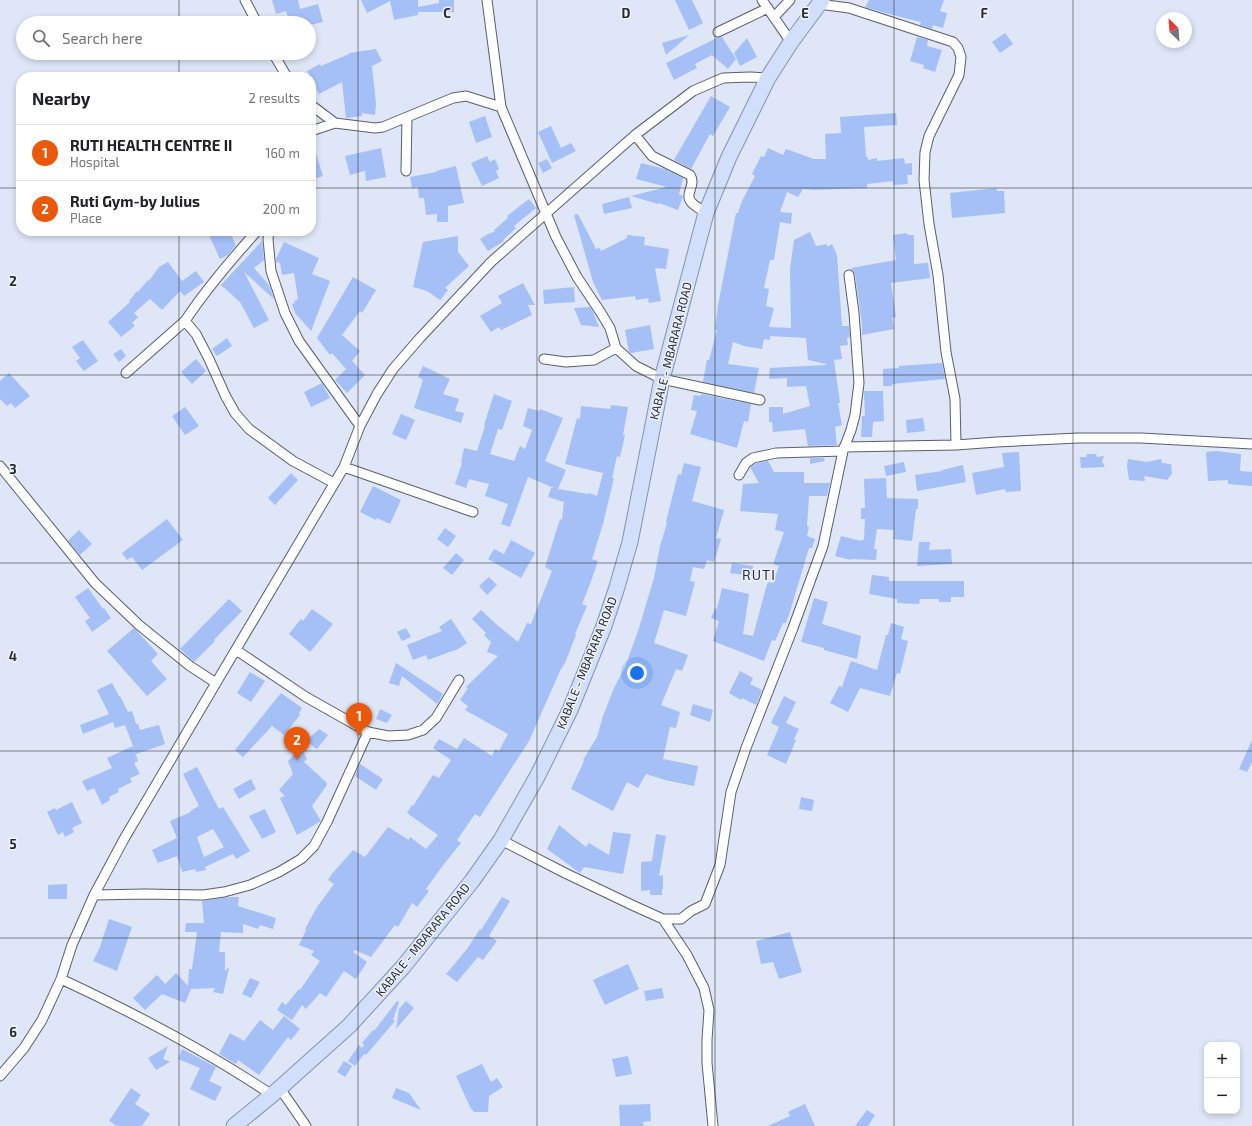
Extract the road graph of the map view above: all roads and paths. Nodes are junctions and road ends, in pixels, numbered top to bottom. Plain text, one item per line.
1 (245, 0) edge
2 (487, 0) edge
3 (762, 0) edge
4 (790, 0) edge
5 (821, 2) edge
6 (768, 8) junction
7 (253, 16) edge
8 (774, 17) junction
9 (718, 32) dead end
10 (791, 42) junction
11 (278, 60) edge
12 (284, 72) edge
13 (768, 78) junction
14 (500, 107) junction
15 (316, 109) edge
16 (407, 117) junction
17 (335, 123) junction
18 (316, 129) edge
19 (635, 135) junction
20 (406, 171) dead end
21 (706, 213) junction
22 (547, 214) junction
23 (253, 236) edge
24 (268, 236) edge
25 (849, 275) dead end
26 (185, 321) junction
27 (616, 348) junction
28 (544, 359) dead end
29 (126, 373) dead end
30 (662, 379) junction
31 (760, 400) dead end
32 (360, 426) junction
33 (1252, 444) edge
34 (956, 445) junction
35 (843, 449) junction
36 (0, 466) edge
37 (344, 467) junction
38 (739, 475) dead end
39 (334, 484) junction
40 (473, 512) dead end
41 (236, 650) junction
42 (459, 680) dead end
43 (216, 683) junction
44 (368, 732) junction
45 (501, 840) junction
46 (94, 895) junction
47 (663, 919) junction
48 (61, 979) junction
49 (0, 1076) edge
50 (276, 1091) junction
51 (234, 1126) edge
52 (306, 1126) edge
53 (713, 1126) edge

1 - 7 street
2 - 14 street
3 - 6 street
4 - 8 street
5 - 10 main road, KABALE - MBARARA ROAD
5 - 34 street
6 - 8 street
6 - 9 street
8 - 10 street
10 - 13 main road, KABALE - MBARARA ROAD
11 - 12 street
13 - 19 street
13 - 21 main road, KABALE - MBARARA ROAD
14 - 16 street
14 - 22 street
15 - 17 street
16 - 17 street
16 - 20 street
17 - 18 street
19 - 21 street
19 - 22 street
21 - 30 main road, KABALE - MBARARA ROAD
22 - 27 street
22 - 32 street
23 - 26 street
24 - 32 street
25 - 35 street
26 - 29 street
26 - 39 street
27 - 28 street
27 - 30 street
30 - 31 street
30 - 45 main road, KABALE - MBARARA ROAD
32 - 37 street
33 - 34 street
34 - 35 street
35 - 38 street
35 - 47 street
36 - 43 street
37 - 39 street
37 - 40 street
39 - 41 street
41 - 43 street
41 - 44 street
42 - 44 street
43 - 46 street
44 - 46 street
45 - 47 street
45 - 50 main road, KABALE - MBARARA ROAD
46 - 48 street
47 - 53 street
48 - 49 street
48 - 50 street
50 - 51 main road, KABALE - MBARARA ROAD
50 - 52 street

